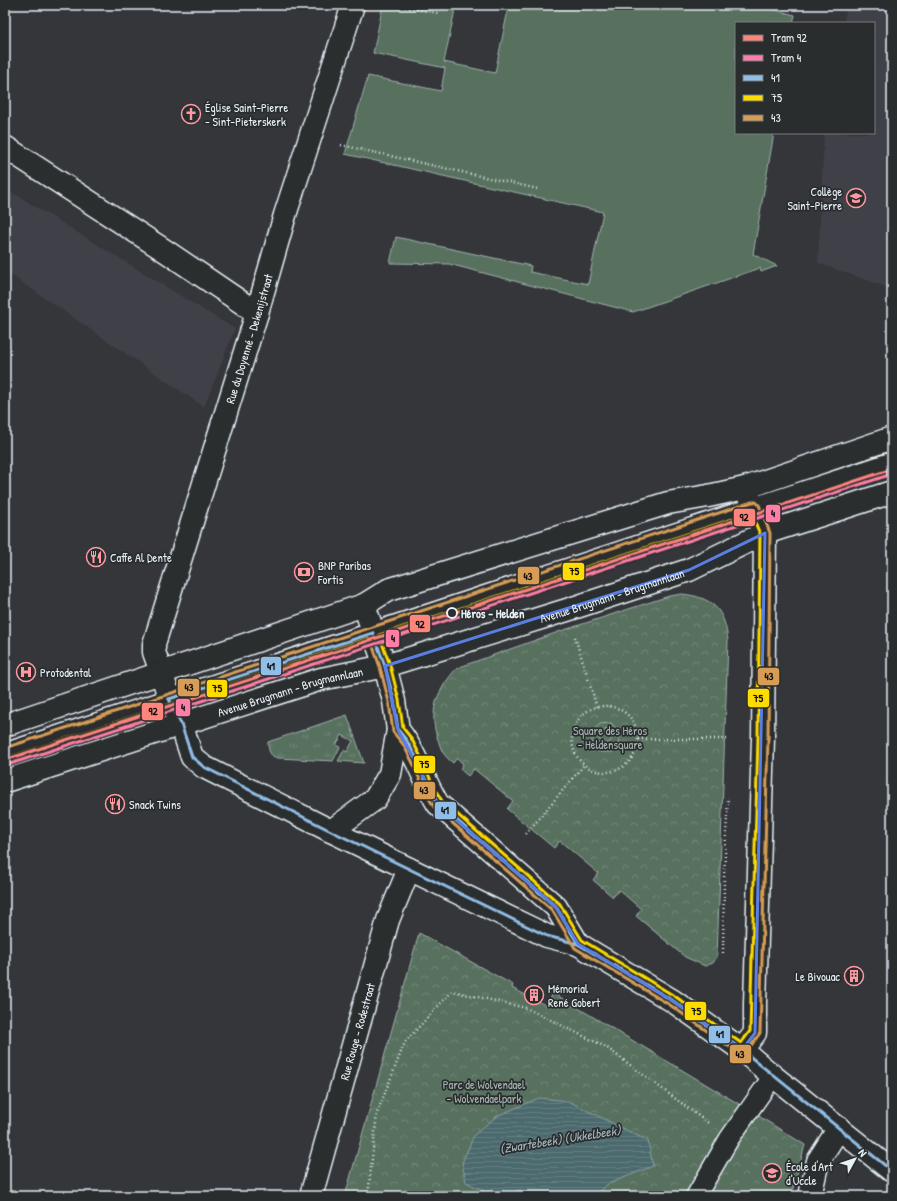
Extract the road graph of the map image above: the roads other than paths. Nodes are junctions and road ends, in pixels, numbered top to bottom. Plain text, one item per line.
1 (353, 5) edge
2 (5, 147) edge
3 (257, 313) junction
4 (892, 438) edge
5 (892, 462) edge
6 (892, 492) edge
7 (749, 498) junction
8 (765, 534) junction
9 (364, 605) junction
10 (373, 632) junction
11 (385, 666) junction
12 (161, 672) junction
13 (169, 699) junction
14 (181, 724) junction
15 (5, 725) edge
16 (398, 730) junction
17 (5, 753) edge
18 (5, 781) edge
19 (331, 832) junction
20 (409, 869) junction
21 (578, 944) junction
22 (742, 1050) junction
23 (773, 1076) junction
24 (838, 1128) junction
25 (892, 1171) edge
26 (311, 1196) edge
27 (696, 1196) edge
28 (810, 1196) edge

1 - 3 main road, Rue du Doyenné - Dekenijstraat
2 - 3 main road
3 - 12 main road, Rue du Doyenné - Dekenijstraat
4 - 7 main road
5 - 7 lane
6 - 8 main road, Avenue Brugmann - Brugmannlaan
7 - 8 main road
7 - 9 main road
7 - 10 lane
8 - 11 main road, Avenue Brugmann - Brugmannlaan
8 - 22 main road
9 - 10 main road
9 - 12 main road
10 - 11 main road
10 - 13 lane
11 - 14 main road, Avenue Brugmann - Brugmannlaan
11 - 16 main road
12 - 13 main road, Rue du Doyenné - Dekenijstraat
12 - 15 main road
13 - 14 main road, Rue du Doyenné - Dekenijstraat
13 - 17 lane
14 - 18 main road, Avenue Brugmann - Brugmannlaan
14 - 19 main road, Rue du Doyenné - Dekenijstraat
16 - 19 main road
16 - 21 main road
19 - 20 main road, Rue du Doyenné - Dekenijstraat
20 - 21 main road, Rue du Doyenné - Dekenijstraat
20 - 26 main road, Rue Rouge - Rodestraat
21 - 22 main road
22 - 23 main road
23 - 24 main road
23 - 27 lane
24 - 25 main road
24 - 28 main road

